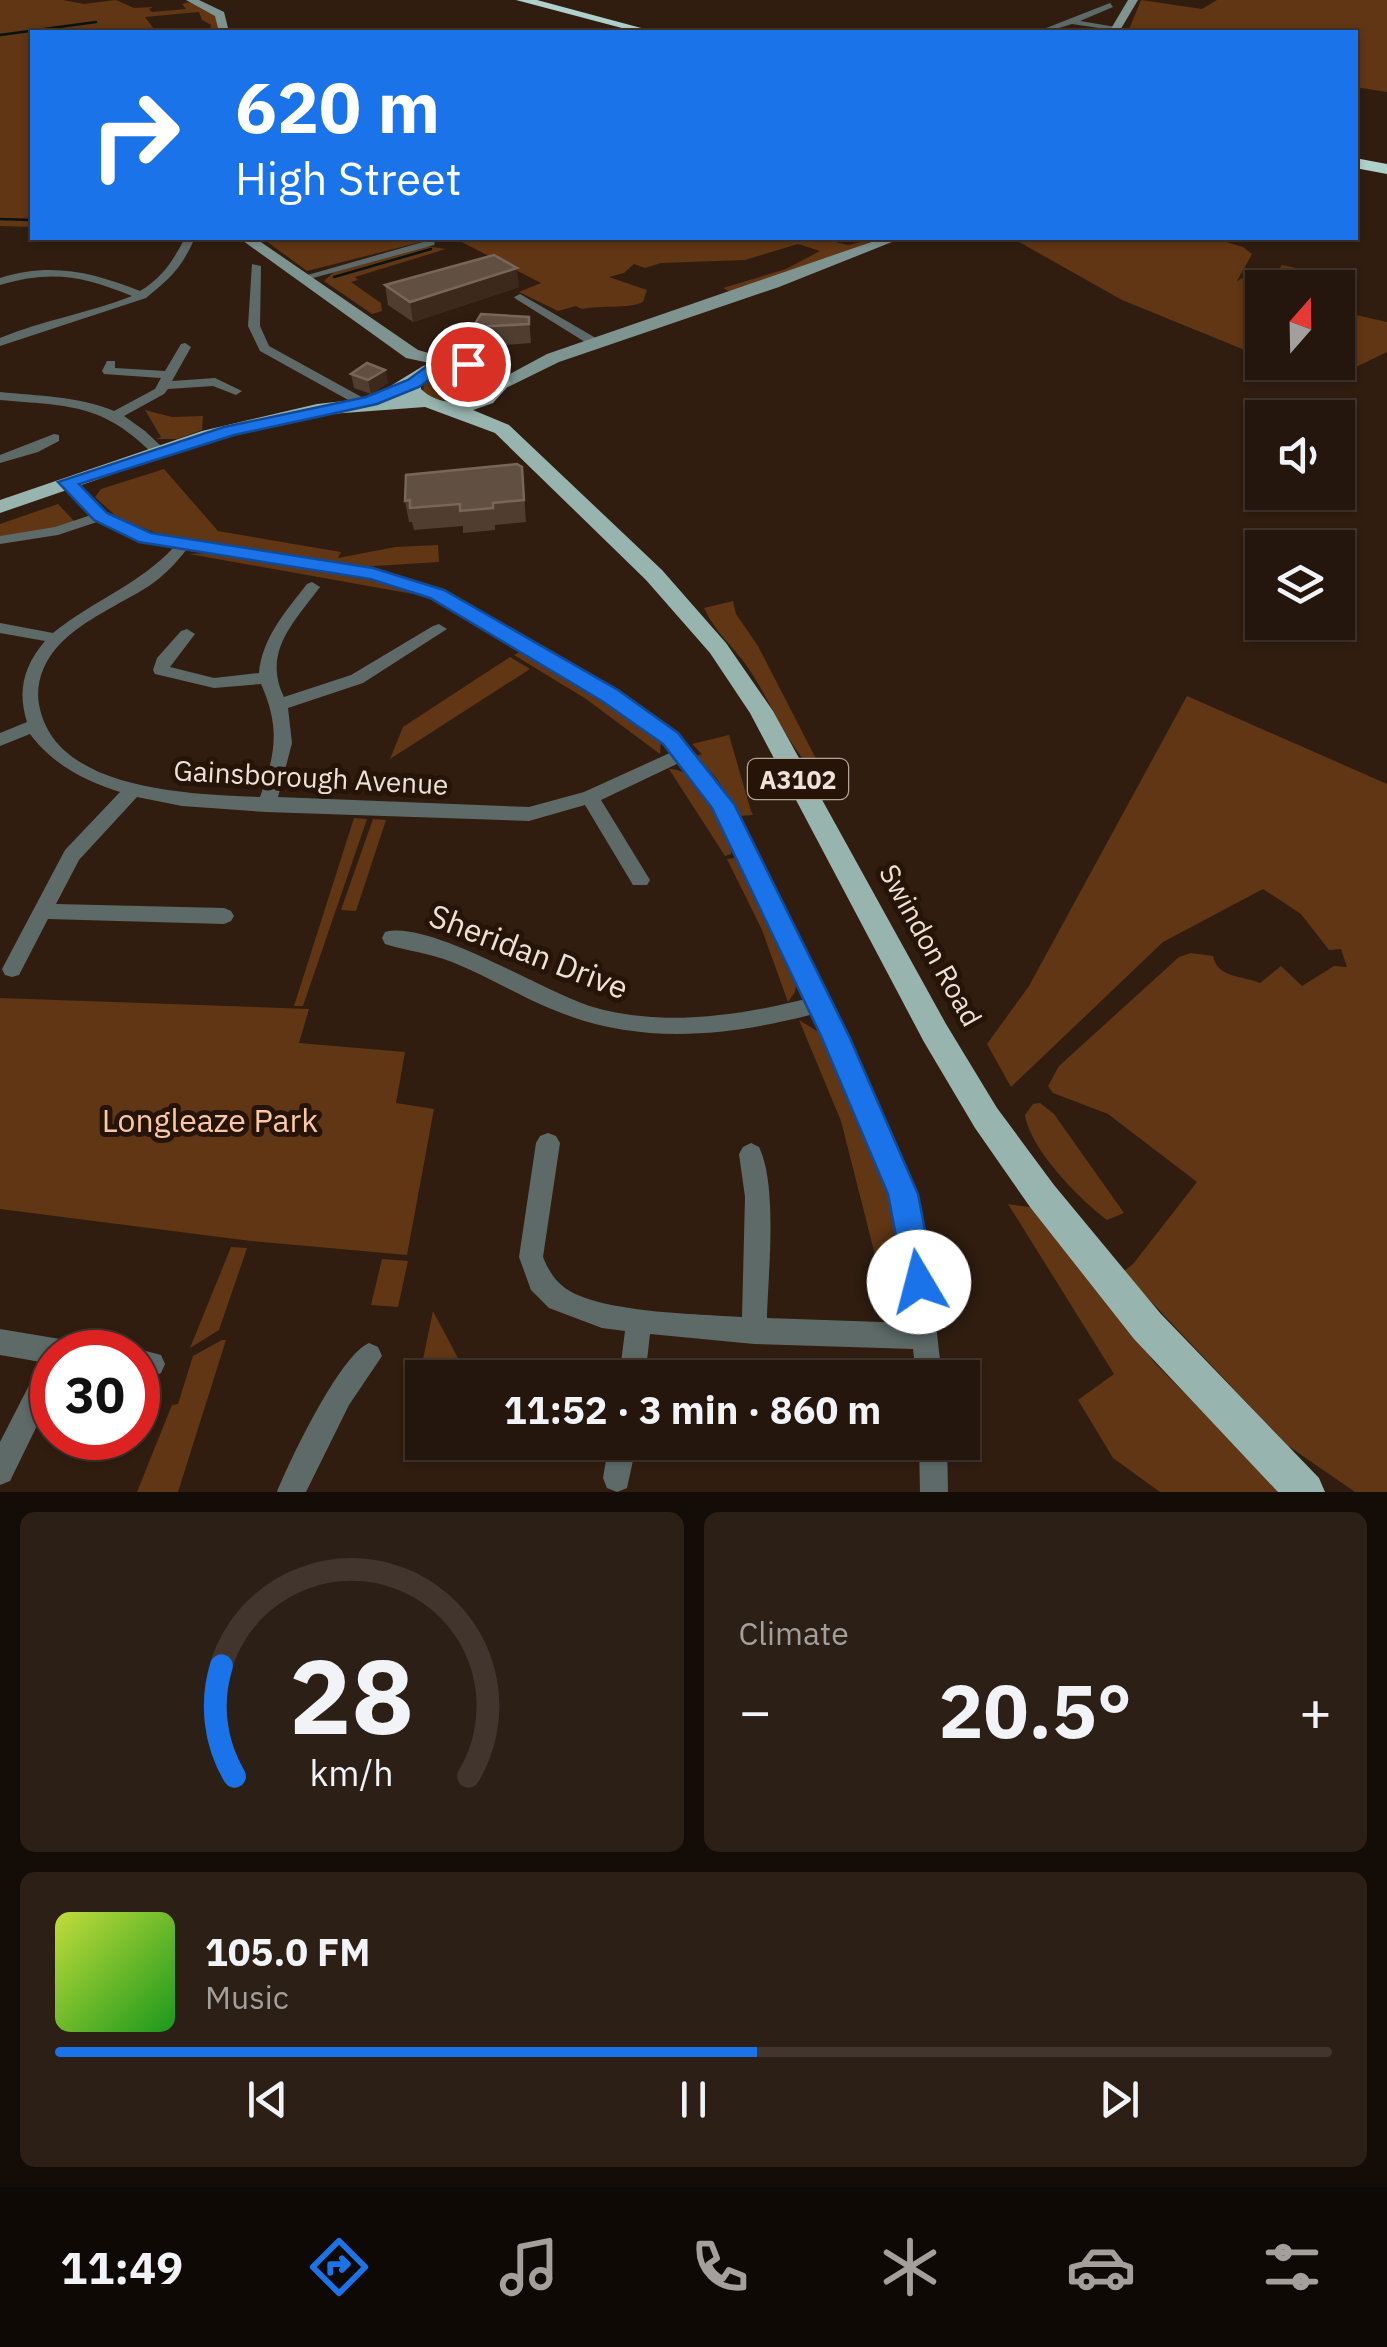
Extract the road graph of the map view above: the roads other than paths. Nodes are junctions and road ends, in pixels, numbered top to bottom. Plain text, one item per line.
1 (190, 0) edge
2 (499, 0) edge
3 (522, 0) edge
4 (1133, 0) edge
5 (1110, 5) dead end
6 (1072, 22) junction
7 (224, 30) edge
8 (615, 30) edge
9 (642, 30) edge
10 (1046, 30) edge
11 (1110, 30) edge
12 (1116, 30) edge
13 (1358, 168) edge
14 (1387, 173) edge
15 (193, 240) edge
16 (249, 240) edge
17 (889, 240) edge
18 (430, 243) dead end
19 (256, 266) dead end
20 (302, 278) junction
21 (0, 282) edge
22 (142, 296) junction
23 (520, 297) dead end
24 (0, 342) edge
25 (598, 344) junction
26 (185, 347) dead end
27 (412, 354) junction
28 (553, 358) junction
29 (111, 364) dead end
30 (458, 364) junction
31 (482, 366) junction
32 (167, 380) junction
33 (416, 380) junction
34 (500, 387) junction
35 (236, 390) dead end
36 (0, 396) edge
37 (367, 402) junction
38 (424, 402) junction
39 (446, 406) junction
40 (117, 414) junction
41 (502, 429) junction
42 (53, 442) dead end
43 (159, 452) junction
44 (0, 459) edge
45 (67, 482) junction
46 (0, 508) edge
47 (101, 516) junction
48 (0, 540) edge
49 (184, 545) junction
50 (312, 587) dead end
51 (0, 628) edge
52 (439, 629) dead end
53 (187, 634) dead end
54 (47, 636) junction
55 (266, 678) junction
56 (279, 705) junction
57 (33, 726) junction
58 (0, 740) edge
59 (684, 753) junction
60 (133, 790) junction
61 (590, 796) junction
62 (266, 804) junction
63 (640, 880) dead end
64 (42, 911) junction
65 (224, 916) dead end
66 (392, 938) dead end
67 (12, 969) dead end
68 (820, 1004) junction
69 (548, 1143) dead end
70 (751, 1154) dead end
71 (640, 1321) junction
72 (754, 1331) junction
73 (925, 1336) junction
74 (0, 1342) edge
75 (30, 1347) edge
76 (369, 1356) dead end
77 (635, 1360) edge
78 (927, 1360) edge
79 (30, 1412) edge
80 (620, 1460) edge
81 (933, 1460) edge
82 (0, 1471) edge
83 (618, 1478) dead end
84 (291, 1492) edge
85 (934, 1492) edge
86 (1305, 1492) edge

1 - 7 street
2 - 8 highway
3 - 9 highway
4 - 12 street
5 - 6 street
6 - 10 street
6 - 11 street
13 - 14 highway
15 - 22 street
16 - 20 street
17 - 25 street
18 - 20 street
19 - 37 street
20 - 27 street
21 - 22 street
22 - 24 street
23 - 25 street
25 - 28 street
26 - 32 street
27 - 30 street
27 - 33 street
28 - 31 street
28 - 34 street
29 - 32 street
30 - 31 main road, A3102
30 - 33 main road, A3102
31 - 34 main road
32 - 35 street
32 - 40 street
33 - 37 main road, A3102
33 - 38 main road
34 - 39 main road, A3102
34 - 41 main road
36 - 40 street
37 - 38 main road, A3102
37 - 43 main road, A3102
38 - 39 main road, A3102
39 - 41 main road, Swindon Road / A3102
40 - 43 street
41 - 86 main road, Swindon Road / A3102
42 - 44 street
43 - 45 main road, A3102
45 - 46 main road, A3102
45 - 47 street
47 - 48 street
47 - 49 street
49 - 54 street
49 - 59 street
50 - 55 street
51 - 54 street
52 - 56 street
53 - 55 street
54 - 57 street
55 - 56 street
56 - 62 street
57 - 58 street
57 - 60 street, Gainsborough Avenue
59 - 61 street, Gainsborough Avenue
59 - 68 street
60 - 62 street, Gainsborough Avenue
60 - 64 street
61 - 62 street, Gainsborough Avenue
61 - 63 street
64 - 65 street
64 - 67 street
66 - 68 street, Sheridan Drive
68 - 73 street
69 - 71 street
70 - 72 street
71 - 72 street
71 - 77 street
72 - 73 street
73 - 78 street
74 - 75 street
76 - 84 street
79 - 82 street
80 - 83 street
81 - 85 street

